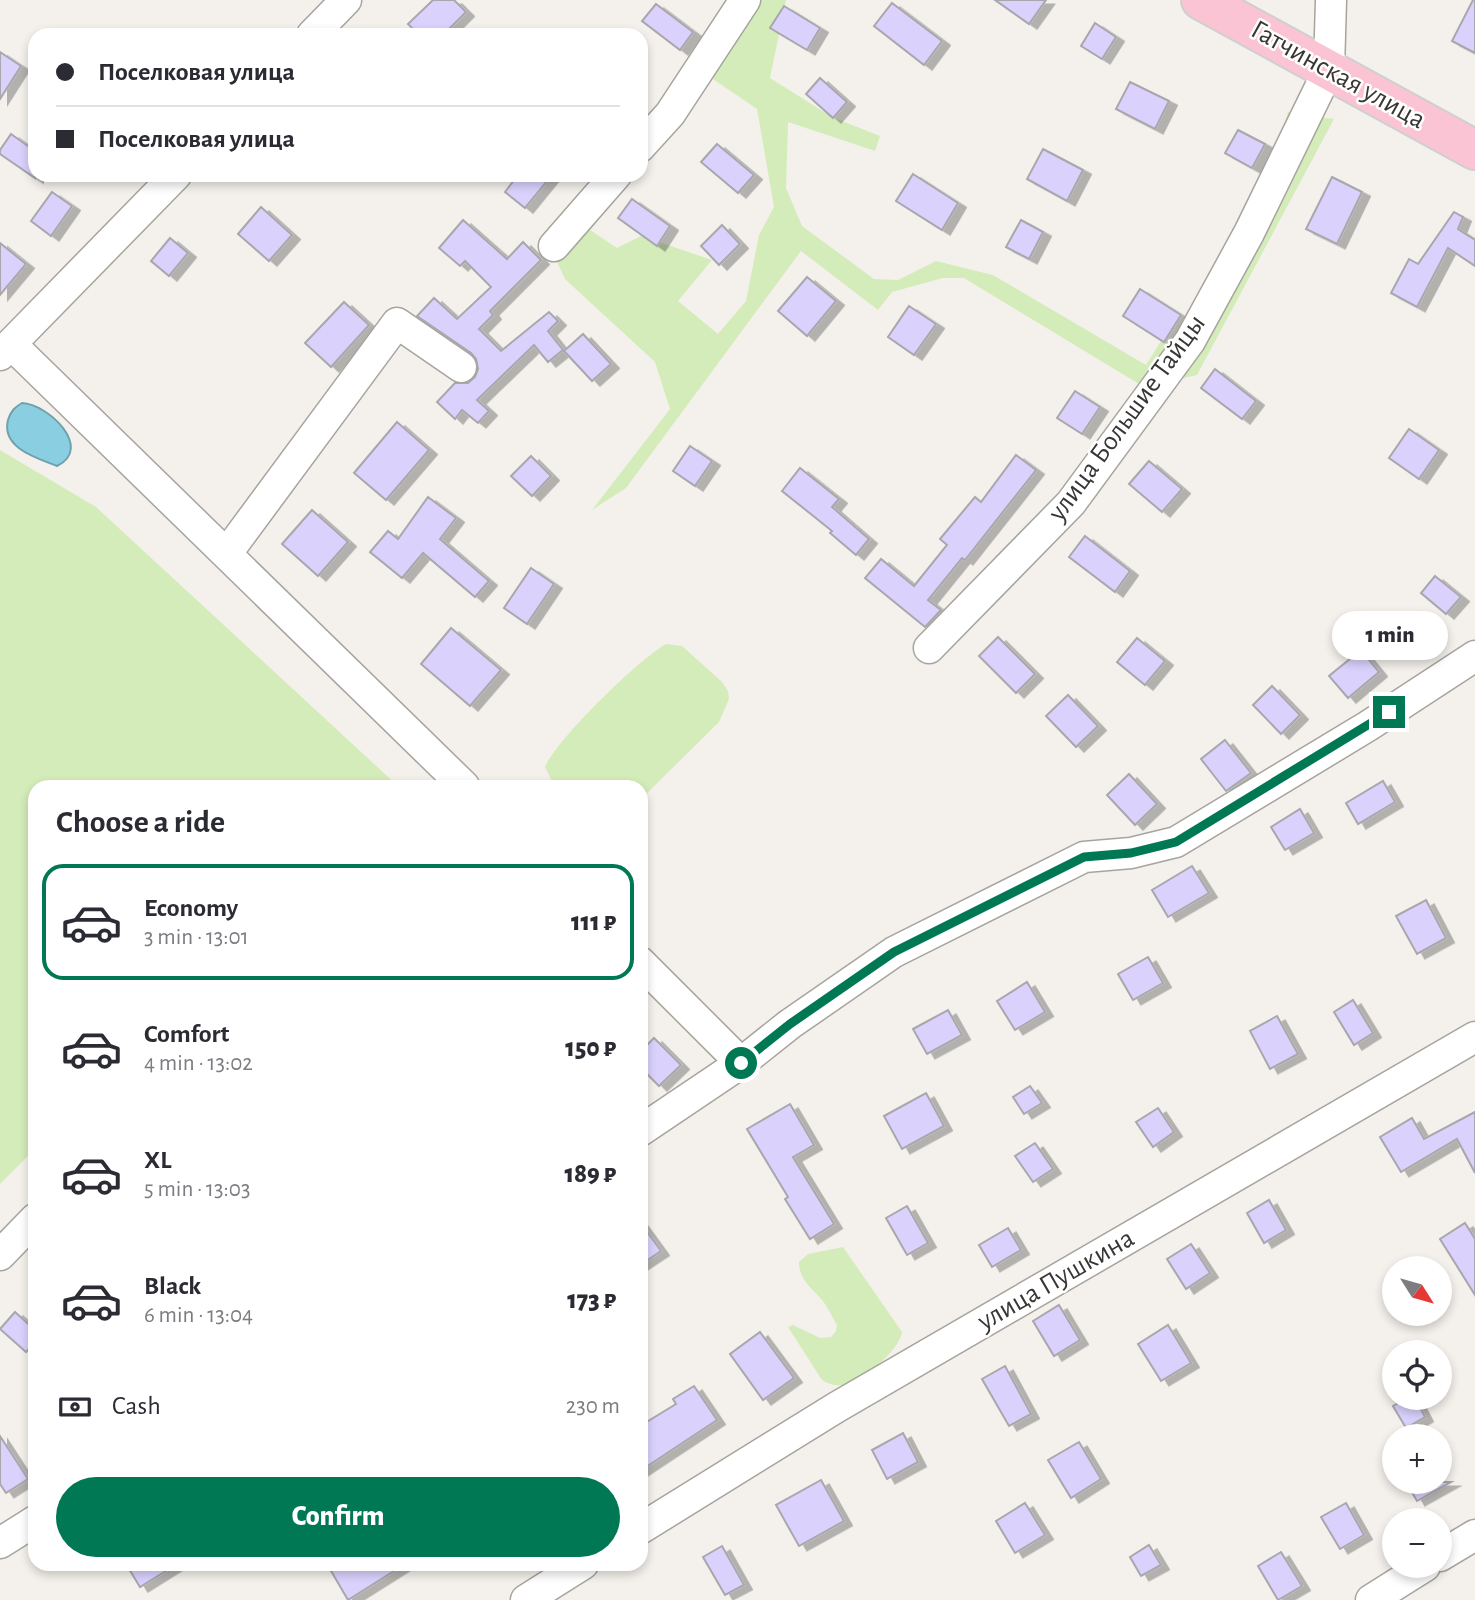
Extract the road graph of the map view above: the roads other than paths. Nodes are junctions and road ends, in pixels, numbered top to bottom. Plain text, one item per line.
1 (346, 0) edge
2 (745, 0) edge
3 (1201, 0) edge
4 (1331, 0) edge
5 (319, 28) edge
6 (1329, 69) junction
7 (648, 139) edge
8 (1475, 150) edge
9 (169, 182) edge
10 (610, 182) edge
11 (554, 246) dead end
12 (5, 350) edge
13 (461, 367) dead end
14 (227, 553) junction
15 (929, 648) dead end
16 (1475, 656) edge
17 (457, 780) edge
18 (648, 970) edge
19 (1475, 1037) edge
20 (741, 1063) junction
21 (648, 1126) edge
22 (28, 1226) edge
23 (0, 1255) edge
24 (648, 1524) edge
25 (28, 1525) edge
26 (1475, 1535) edge
27 (0, 1543) edge
28 (1452, 1549) edge
29 (572, 1571) edge
30 (1406, 1578) edge
31 (526, 1600) edge
32 (1371, 1600) edge

1 - 5 street
2 - 7 street
3 - 6 main road, Гатчинская улица
4 - 6 street, улица Большие Тайцы
6 - 8 main road, Гатчинская улица
6 - 15 street, улица Большие Тайцы
9 - 12 street
10 - 11 street
12 - 14 street
13 - 14 street
14 - 17 street
16 - 20 street
18 - 20 street
19 - 24 street, улица Пушкина
20 - 21 street
22 - 23 street
25 - 27 street
26 - 28 street
29 - 31 street
30 - 32 street

